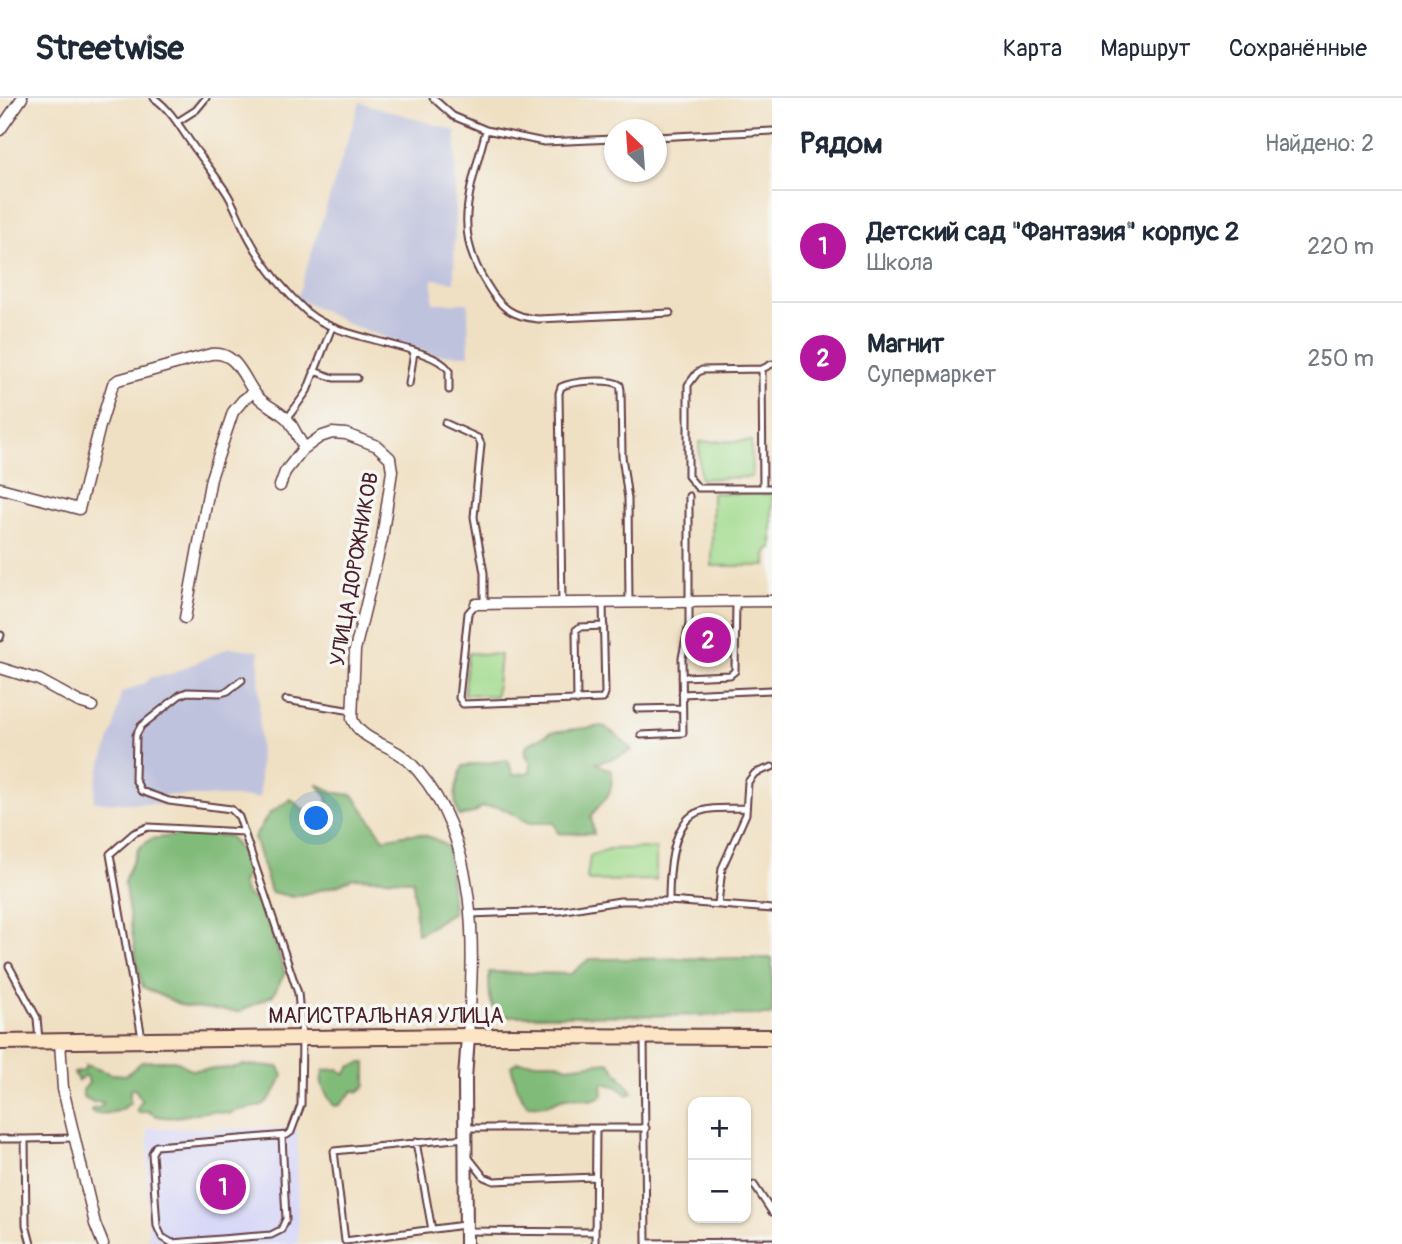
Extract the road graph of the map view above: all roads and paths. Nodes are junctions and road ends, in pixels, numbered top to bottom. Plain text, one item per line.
1 (22, 98) edge
2 (154, 98) edge
3 (206, 98) edge
4 (433, 98) edge
5 (177, 122) junction
6 (0, 130) edge
7 (486, 130) junction
8 (772, 131) edge
9 (667, 136) edge
10 (604, 140) edge
11 (670, 313) dead end
12 (332, 327) junction
13 (414, 352) junction
14 (772, 364) edge
15 (762, 369) junction
16 (314, 371) junction
17 (357, 379) dead end
18 (409, 384) dead end
19 (449, 390) dead end
20 (254, 392) junction
21 (287, 419) junction
22 (445, 423) dead end
23 (305, 447) junction
24 (280, 486) dead end
25 (0, 488) edge
26 (764, 488) junction
27 (772, 488) edge
28 (689, 496) dead end
29 (736, 601) junction
30 (772, 601) edge
31 (629, 602) junction
32 (562, 603) junction
33 (603, 603) junction
34 (688, 603) junction
35 (480, 604) junction
36 (185, 618) dead end
37 (604, 626) junction
38 (0, 668) edge
39 (682, 677) junction
40 (242, 680) dead end
41 (772, 690) edge
42 (682, 694) junction
43 (286, 700) dead end
44 (577, 701) junction
45 (92, 706) dead end
46 (682, 708) junction
47 (637, 709) dead end
48 (352, 711) junction
49 (641, 735) dead end
50 (772, 767) edge
51 (746, 808) junction
52 (244, 832) junction
53 (669, 901) junction
54 (718, 904) junction
55 (772, 909) edge
56 (469, 914) junction
57 (9, 966) dead end
58 (468, 1036) junction
59 (302, 1037) junction
60 (644, 1037) junction
61 (772, 1037) edge
62 (142, 1039) junction
63 (39, 1041) junction
64 (60, 1041) junction
65 (0, 1042) edge
66 (596, 1128) junction
67 (646, 1128) junction
68 (465, 1133) junction
69 (282, 1136) junction
70 (0, 1139) edge
71 (25, 1139) junction
72 (75, 1139) junction
73 (416, 1142) junction
74 (465, 1153) junction
75 (596, 1177) junction
76 (754, 1185) dead end
77 (772, 1212) edge
78 (432, 1230) junction
79 (595, 1232) junction
80 (466, 1233) edge
81 (772, 1242) edge
82 (31, 1244) edge
83 (103, 1244) edge
84 (595, 1244) edge
85 (646, 1244) edge

1 - 6 street
2 - 5 lane
3 - 5 lane
4 - 7 lane
5 - 12 lane
7 - 10 lane
7 - 11 lane
8 - 9 lane
12 - 13 lane
12 - 16 lane
13 - 18 lane
13 - 19 lane
14 - 15 lane
15 - 26 lane
15 - 26 lane
16 - 17 lane
16 - 21 lane
20 - 21 street
20 - 25 street
20 - 36 street
21 - 23 street
22 - 35 lane
23 - 24 street, УЛИЦА ДОРОЖНИКОВ
23 - 48 street, УЛИЦА ДОРОЖНИКОВ
26 - 27 lane
28 - 34 lane
29 - 30 street
29 - 34 street
29 - 39 lane
31 - 32 lane
31 - 33 street
31 - 34 street
32 - 33 street
32 - 35 street
33 - 37 lane
34 - 39 lane
35 - 44 lane
37 - 44 lane
37 - 44 lane
38 - 45 street
39 - 42 lane
40 - 52 lane
41 - 42 lane
42 - 46 lane
43 - 48 lane
46 - 47 lane
46 - 49 lane
48 - 56 street
50 - 51 lane
51 - 53 lane
51 - 54 lane
52 - 59 lane
52 - 62 lane
53 - 54 lane
53 - 56 lane
54 - 55 lane
56 - 58 street
57 - 63 lane
58 - 59 main road, МАГИСТРАЛЬНАЯ УЛИЦА
58 - 60 main road, МАГИСТРАЛЬНАЯ УЛИЦА
58 - 68 street
59 - 62 main road, МАГИСТРАЛЬНАЯ УЛИЦА
59 - 69 lane
60 - 61 main road, МАГИСТРАЛЬНАЯ УЛИЦА
60 - 67 lane
62 - 64 main road, МАГИСТРАЛЬНАЯ УЛИЦА
63 - 64 main road, МАГИСТРАЛЬНАЯ УЛИЦА
63 - 65 main road, МАГИСТРАЛЬНАЯ УЛИЦА
64 - 72 street
66 - 67 lane
66 - 68 lane
66 - 75 lane
67 - 85 lane
68 - 73 lane
68 - 74 street
69 - 69 lane
70 - 71 lane
71 - 72 lane
71 - 82 lane
72 - 83 street
73 - 78 lane
73 - 78 lane
74 - 75 lane
74 - 80 street
75 - 79 lane
76 - 77 lane
78 - 80 lane
79 - 80 lane
79 - 84 lane
81 - 85 lane

